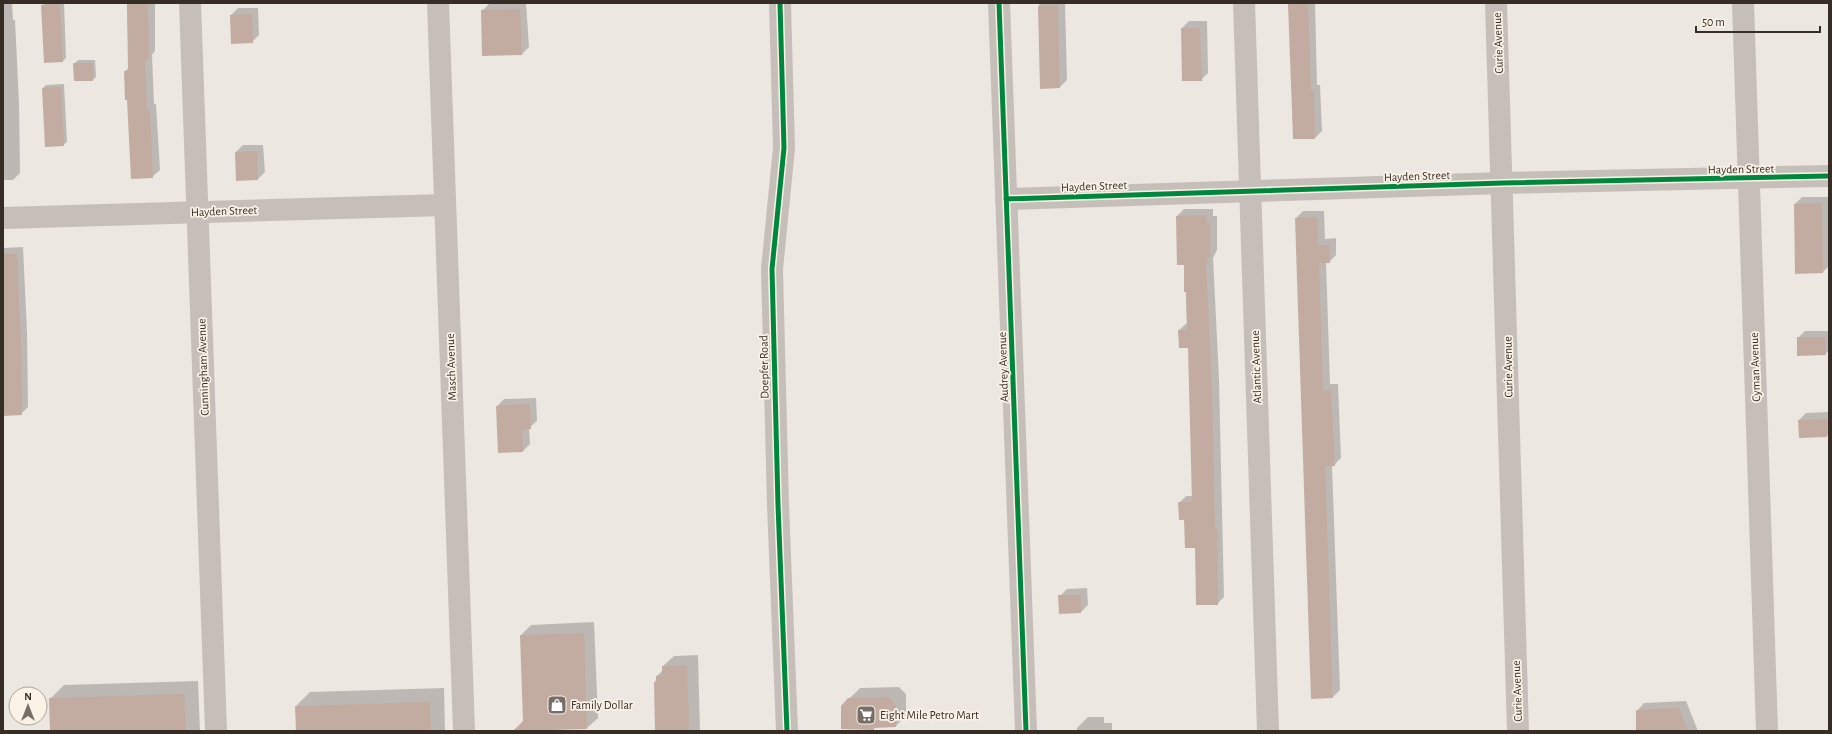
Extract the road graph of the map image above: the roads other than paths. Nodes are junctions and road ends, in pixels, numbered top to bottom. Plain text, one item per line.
1 (190, 3) edge
2 (438, 3) edge
3 (780, 3) edge
4 (999, 3) edge
5 (1244, 3) edge
6 (1496, 3) edge
7 (1743, 3) edge
8 (1829, 176) edge
9 (1749, 179) junction
10 (1503, 183) junction
11 (1250, 192) junction
12 (1006, 199) junction
13 (445, 205) junction
14 (197, 212) junction
15 (3, 218) edge
16 (216, 731) edge
17 (464, 731) edge
18 (787, 731) edge
19 (1026, 731) edge
20 (1268, 731) edge
21 (1518, 731) edge
22 (1767, 731) edge

1 - 14 street, Cunningham Avenue
2 - 13 street, Masch Avenue
3 - 18 street, Doepfer Road
4 - 12 street, Audrey Avenue
5 - 11 street, Atlantic Avenue
6 - 10 street, Curie Avenue
7 - 9 street, Cyman Avenue
8 - 9 street, Hayden Street
9 - 10 street, Hayden Street
9 - 22 street, Cyman Avenue
10 - 11 street, Hayden Street
10 - 21 street, Curie Avenue
11 - 12 street, Hayden Street
11 - 20 street, Atlantic Avenue
12 - 19 street, Audrey Avenue
13 - 14 street, Hayden Street
13 - 17 street, Masch Avenue
14 - 15 street, Hayden Street
14 - 16 street, Cunningham Avenue

